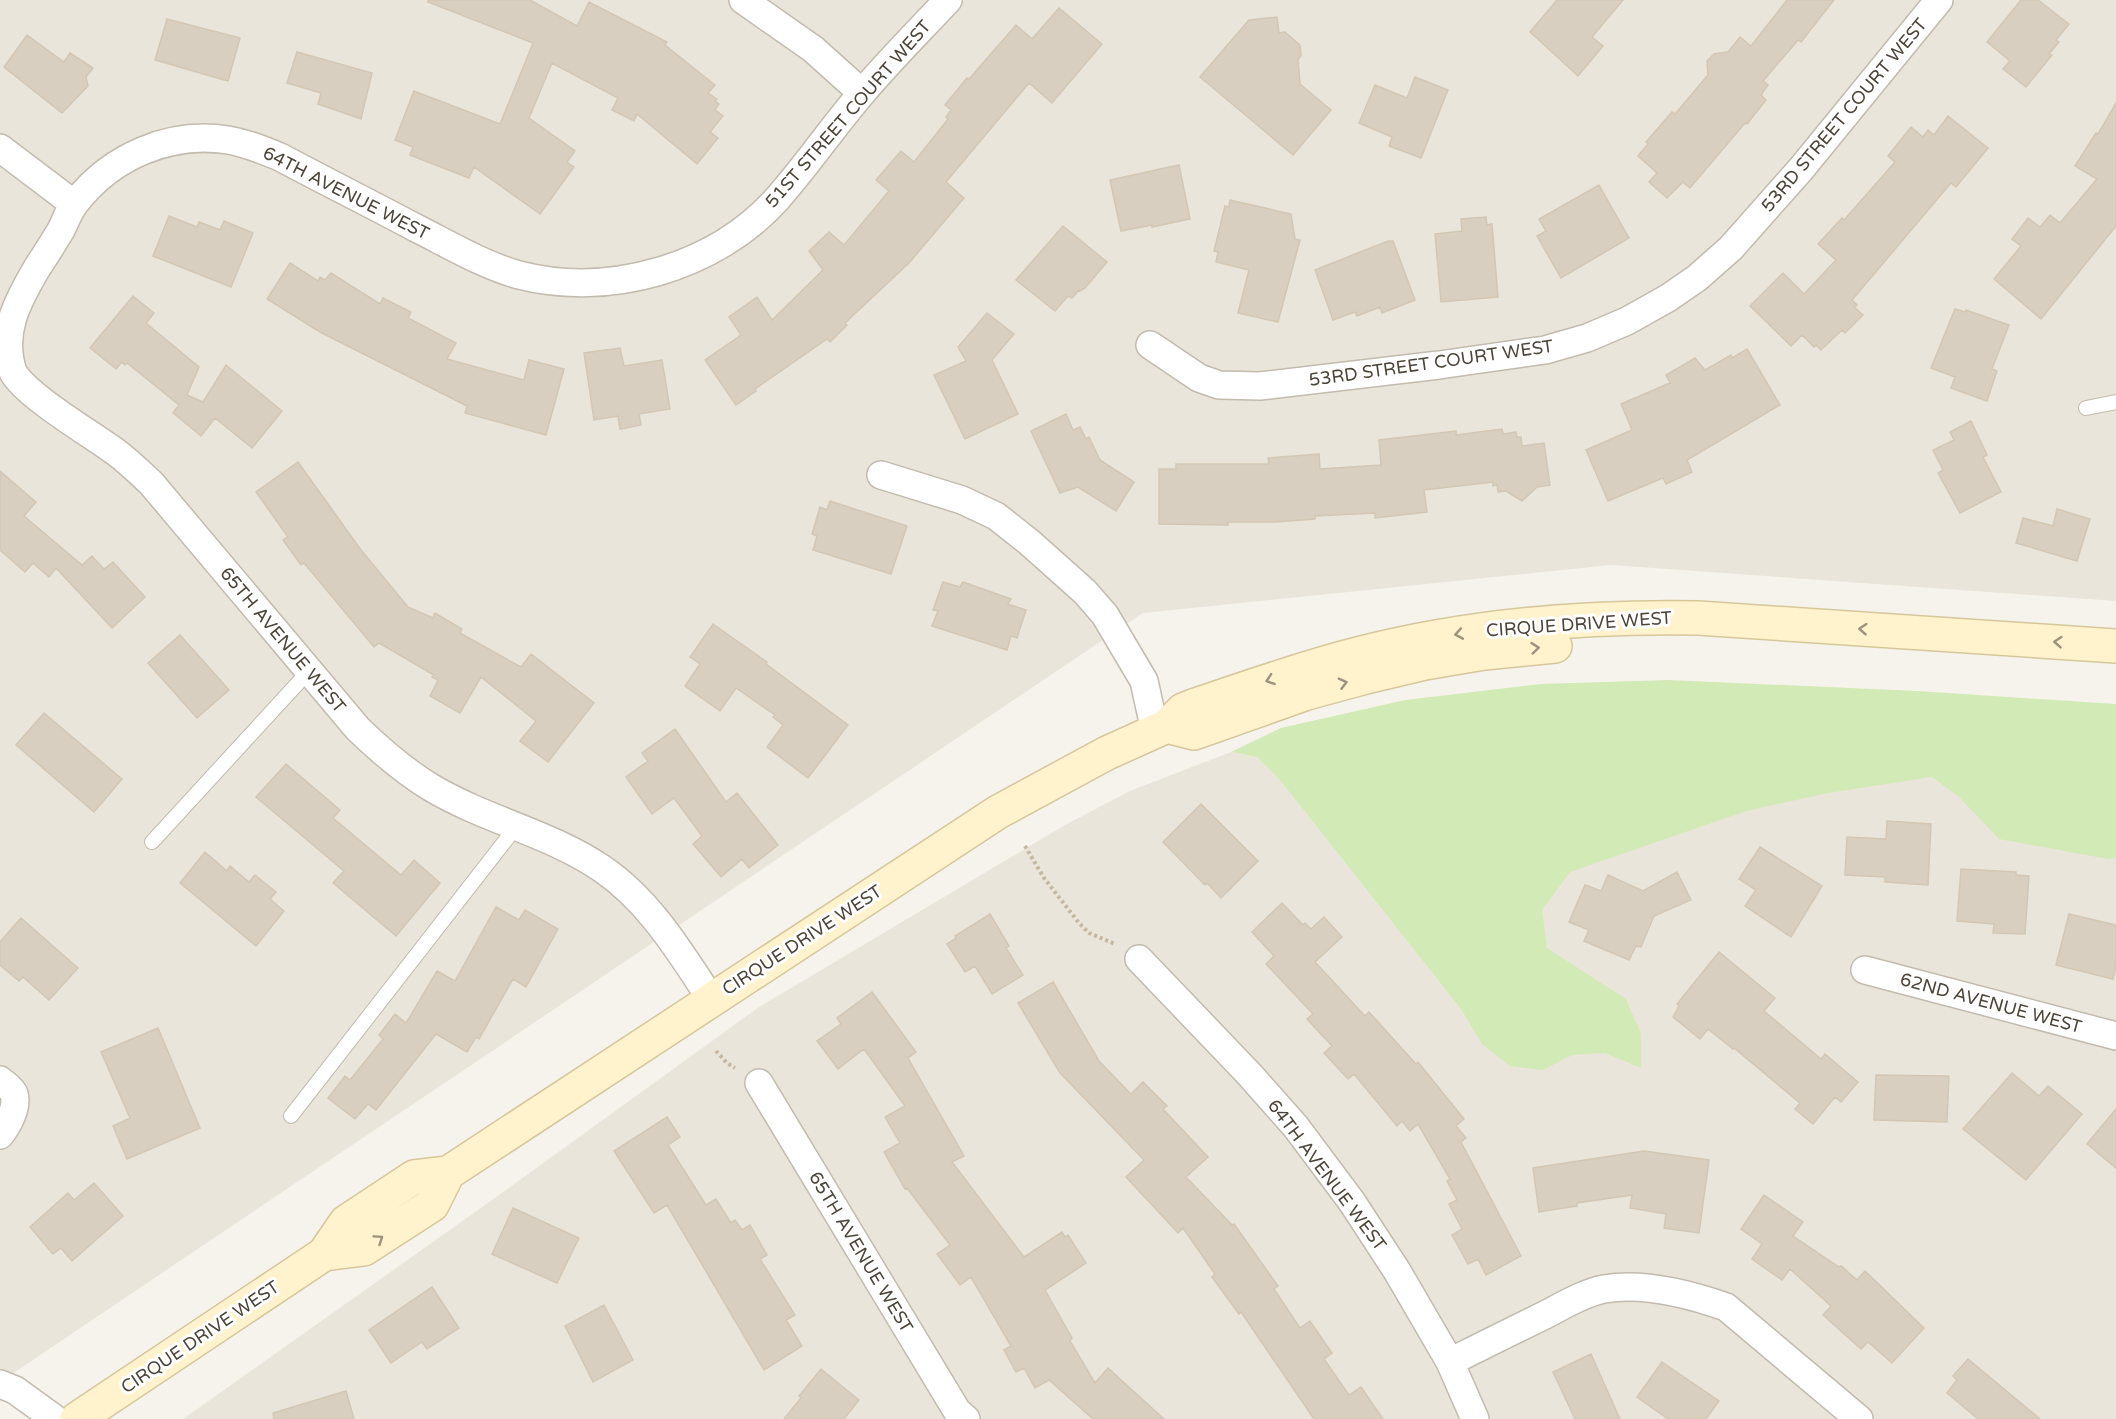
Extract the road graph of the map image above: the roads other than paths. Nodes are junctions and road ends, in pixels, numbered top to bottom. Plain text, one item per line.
1 (743, 0) edge
2 (948, 0) edge
3 (1940, 0) edge
4 (862, 93) junction
5 (0, 148) edge
6 (74, 204) junction
7 (651, 274) joint
8 (1150, 345) dead end
9 (2116, 402) edge
10 (2086, 408) dead end
11 (881, 475) dead end
12 (2116, 645) edge
13 (2116, 667) edge
14 (309, 671) junction
15 (1161, 729) junction
16 (516, 826) junction
17 (153, 842) dead end
18 (1139, 959) road end
19 (1865, 970) dead end
20 (711, 999) junction
21 (2116, 1036) edge
22 (759, 1083) dead end
23 (6, 1086) edge
24 (291, 1116) dead end
25 (0, 1135) edge
26 (1450, 1362) junction
27 (0, 1383) edge
28 (958, 1416) edge
29 (55, 1419) edge
30 (77, 1419) edge
31 (1475, 1419) edge
32 (1859, 1419) edge

1 - 4 street
2 - 4 street, 51ST STREET COURT WEST
3 - 8 street, 53RD STREET COURT WEST
4 - 7 street, 51ST STREET COURT WEST
5 - 6 street
6 - 7 street, 64TH AVENUE WEST
6 - 14 street, 65TH AVENUE WEST
9 - 10 lane
11 - 15 street
12 -> 15 main road, CIRQUE DRIVE WEST
15 -> 13 main road, CIRQUE DRIVE WEST
14 - 16 street, 65TH AVENUE WEST
14 - 17 lane
15 - 20 main road, CIRQUE DRIVE WEST
16 - 20 street, 65TH AVENUE WEST
16 - 24 lane
18 - 26 street, 64TH AVENUE WEST
19 - 21 street, 62ND AVENUE WEST
20 - 30 main road, CIRQUE DRIVE WEST
22 - 28 street, 65TH AVENUE WEST
23 - 25 street
26 - 31 street, 64TH AVENUE WEST
26 - 32 street
27 - 29 street

